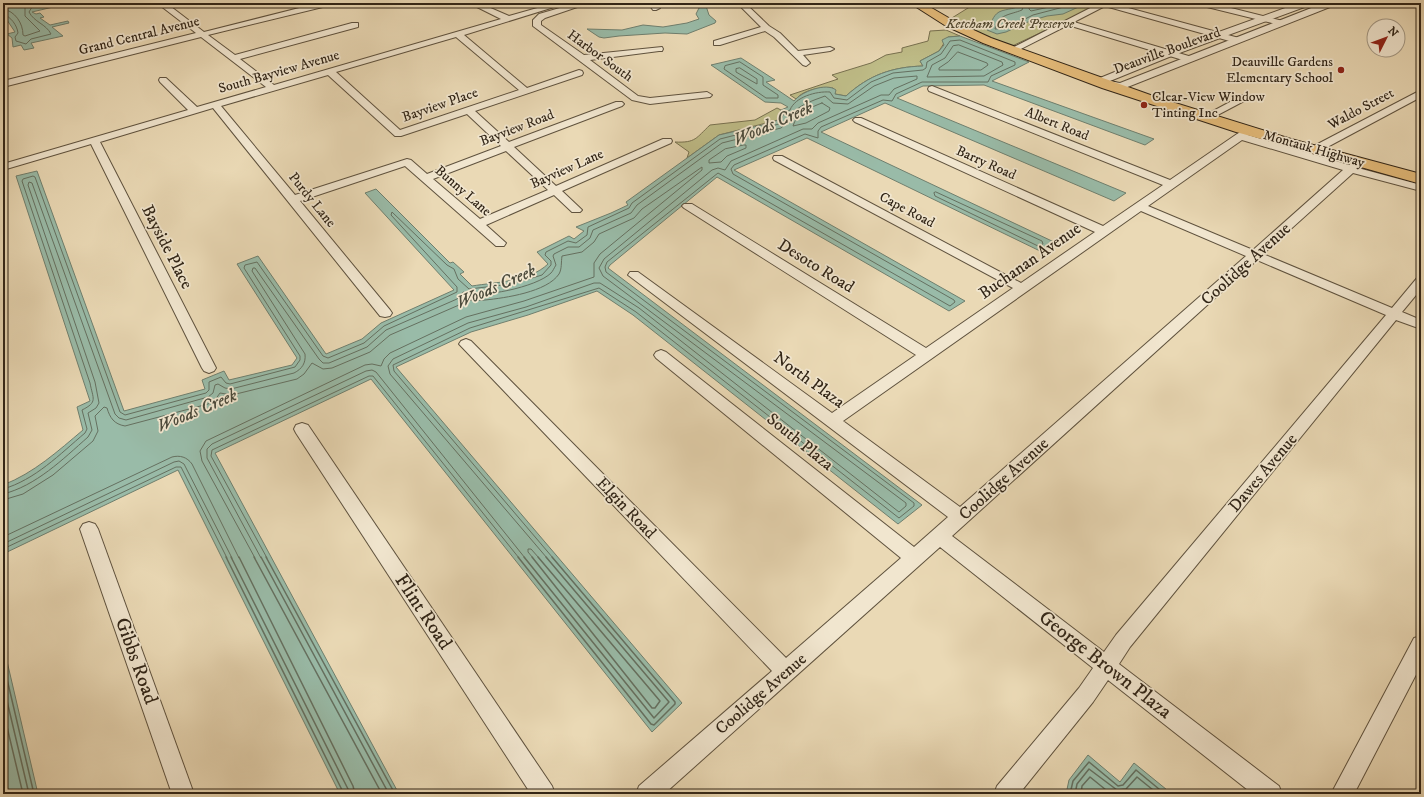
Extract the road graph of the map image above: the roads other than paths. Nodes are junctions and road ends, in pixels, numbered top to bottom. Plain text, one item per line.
1 (161, 3) edge
2 (328, 3) edge
3 (473, 3) edge
4 (563, 3) edge
5 (585, 3) edge
6 (742, 3) edge
7 (915, 3) edge
8 (1202, 3) edge
9 (1307, 3) edge
10 (1332, 3) edge
11 (1106, 4) edge
12 (508, 19) junction
13 (1264, 19) junction
14 (1067, 22) junction
15 (1280, 23) junction
16 (355, 25) dead end
17 (766, 28) junction
18 (203, 34) junction
19 (458, 34) junction
20 (1218, 36) junction
21 (1236, 40) junction
22 (717, 43) dead end
23 (659, 49) dead end
24 (830, 49) dead end
25 (1012, 50) junction
26 (1170, 53) junction
27 (796, 54) junction
28 (233, 58) junction
29 (582, 58) junction
30 (1189, 58) junction
31 (806, 62) dead end
32 (329, 72) junction
33 (579, 73) dead end
34 (162, 80) dead end
35 (3, 84) edge
36 (1108, 86) junction
37 (273, 88) junction
38 (932, 89) dead end
39 (524, 90) junction
40 (1421, 93) edge
41 (707, 95) dead end
42 (1243, 98) dead end
43 (618, 104) dead end
44 (215, 105) junction
45 (468, 110) junction
46 (194, 111) junction
47 (1207, 117) junction
48 (858, 120) dead end
49 (1244, 133) junction
50 (94, 140) junction
51 (667, 141) dead end
52 (508, 146) junction
53 (1314, 150) junction
54 (778, 158) dead end
55 (1355, 166) junction
56 (3, 167) edge
57 (425, 178) junction
58 (1421, 179) edge
59 (1171, 184) junction
60 (1421, 188) edge
61 (555, 190) junction
62 (292, 200) junction
63 (688, 206) dead end
64 (1139, 206) junction
65 (576, 210) dead end
66 (479, 224) junction
67 (1103, 231) junction
68 (500, 243) dead end
69 (1256, 256) junction
70 (634, 275) dead end
71 (1421, 281) edge
72 (1022, 288) junction
73 (385, 313) dead end
74 (1394, 314) junction
75 (1421, 325) edge
76 (466, 344) dead end
77 (661, 355) dead end
78 (926, 355) junction
79 (209, 368) dead end
80 (832, 421) junction
81 (302, 429) dead end
82 (961, 517) junction
83 (89, 529) dead end
84 (939, 536) junction
85 (915, 558) junction
86 (1421, 645) edge
87 (1106, 666) junction
88 (786, 672) junction
89 (183, 794) edge
90 (544, 794) edge
91 (647, 794) edge
92 (1005, 794) edge
93 (1271, 794) edge
94 (1342, 794) edge

1 - 18 street
2 - 18 street, Grand Central Avenue
3 - 12 street
4 - 12 street, South Bayview Avenue
5 - 29 street, Harbor South
6 - 17 street
7 - 25 main road, Montauk Highway
8 - 13 street
9 - 13 street, Deauville Boulevard
10 - 15 street, Deauville Boulevard
11 - 14 street
11 - 20 street
12 - 19 street, South Bayview Avenue
13 - 15 street
13 - 20 street, Deauville Boulevard
14 - 25 street
14 - 26 street
15 - 21 street, Deauville Boulevard
16 - 28 street
17 - 22 street
17 - 27 street
18 - 28 street
18 - 35 street, Grand Central Avenue
19 - 32 street, South Bayview Avenue
19 - 39 street
20 - 21 street
20 - 26 street, Deauville Boulevard
21 - 30 street, Deauville Boulevard
23 - 29 street
24 - 27 street
25 - 36 main road, Montauk Highway
26 - 30 street
26 - 36 street, Deauville Boulevard
27 - 31 street
28 - 37 street
29 - 41 street, Harbor South
30 - 36 street, Deauville Boulevard
32 - 37 street, South Bayview Avenue
32 - 45 street, Bayview Place
33 - 39 street, Bayview Place
34 - 46 street
36 - 47 main road, Montauk Highway
37 - 44 street, South Bayview Avenue
38 - 59 street, Albert Road
39 - 45 street, Bayview Place
40 - 53 street, Waldo Street
42 - 47 street
43 - 52 street, Bayview Road
44 - 46 street, South Bayview Avenue
44 - 62 street, Purdy Lane
45 - 52 street
46 - 50 street, South Bayview Avenue
47 - 49 main road, Montauk Highway
48 - 67 street, Barry Road
49 - 53 main road, Montauk Highway
49 - 55 street
49 - 59 street, Buchanan Avenue
50 - 56 street, South Bayview Avenue
50 - 79 street, Bayside Place
51 - 61 street, Bayview Lane
52 - 57 street, Bayview Road
52 - 61 street
53 - 55 main road, Montauk Highway
54 - 72 street, Cape Road
55 - 58 main road, Montauk Highway
55 - 60 street
55 - 69 street, Coolidge Avenue
57 - 62 street, Bunny Lane
57 - 66 street, Bunny Lane
59 - 64 street, Buchanan Avenue
61 - 65 street
61 - 66 street, Bayview Lane
62 - 73 street, Purdy Lane
63 - 78 street, Desoto Road
64 - 67 street, Buchanan Avenue
64 - 69 street
66 - 68 street, Bunny Lane
67 - 72 street, Buchanan Avenue
69 - 74 street
69 - 82 street, Coolidge Avenue
70 - 80 street, North Plaza
71 - 74 street, Dawes Avenue
72 - 78 street, Buchanan Avenue
74 - 75 street
74 - 87 street, Dawes Avenue
76 - 88 street, Elgin Road
77 - 85 street, South Plaza
78 - 80 street, Buchanan Avenue
80 - 82 street, North Plaza
81 - 90 street, Flint Road
82 - 84 street, Coolidge Avenue
83 - 89 street, Gibbs Road
84 - 85 street, Coolidge Avenue
84 - 87 street, George Brown Plaza
85 - 88 street, Coolidge Avenue
86 - 94 street
87 - 92 street, Dawes Avenue
87 - 93 street, George Brown Plaza
88 - 91 street, Coolidge Avenue

